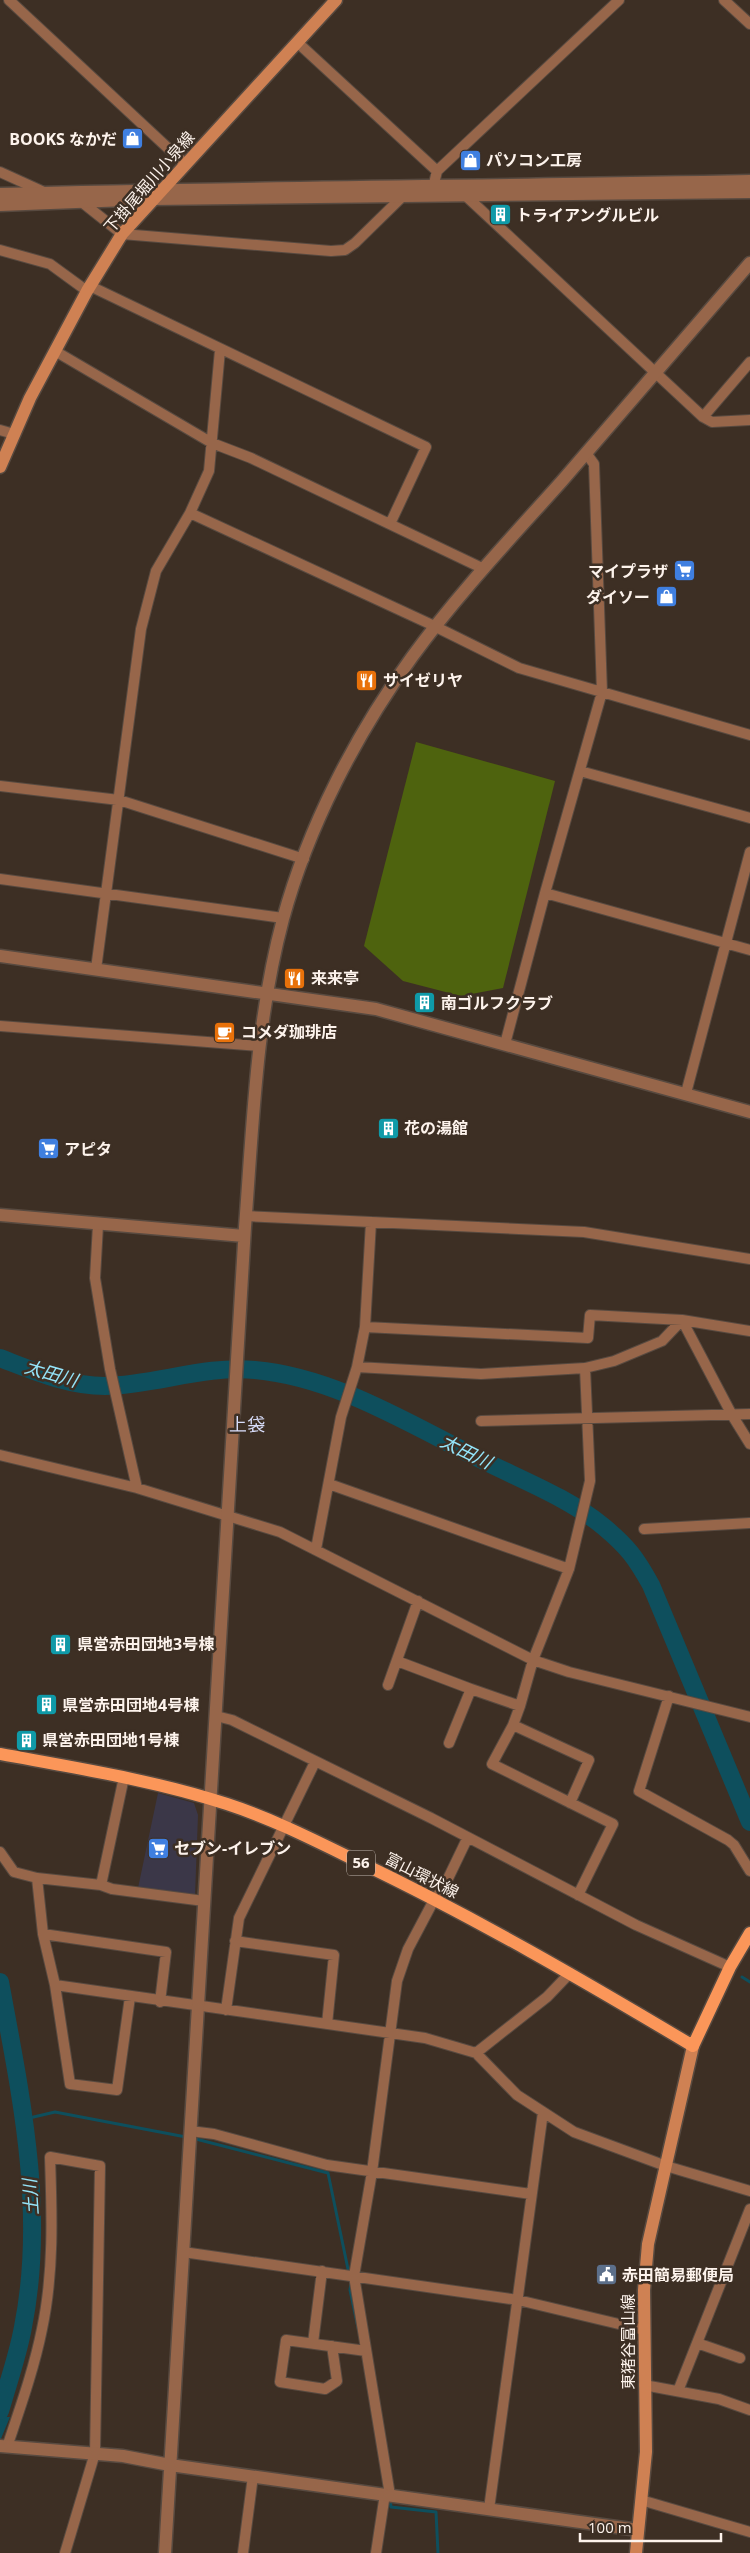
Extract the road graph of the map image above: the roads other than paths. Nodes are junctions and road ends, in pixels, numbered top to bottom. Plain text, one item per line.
1 (9, 0) edge
2 (336, 0) edge
3 (618, 0) edge
4 (724, 0) edge
5 (750, 24) edge
6 (297, 42) junction
7 (185, 164) junction
8 (0, 172) edge
9 (437, 172) junction
10 (750, 181) edge
11 (164, 189) junction
12 (433, 191) junction
13 (44, 192) junction
14 (750, 192) edge
15 (0, 194) edge
16 (403, 196) junction
17 (466, 196) junction
18 (152, 199) junction
19 (83, 203) junction
20 (0, 205) edge
21 (122, 234) junction
22 (0, 250) edge
23 (750, 263) edge
24 (89, 289) junction
25 (220, 350) junction
26 (55, 352) junction
27 (750, 362) edge
28 (656, 372) junction
29 (703, 417) junction
30 (750, 420) edge
31 (0, 430) edge
32 (14, 434) junction
33 (212, 444) junction
34 (586, 453) junction
35 (0, 467) edge
36 (190, 513) junction
37 (390, 524) junction
38 (484, 570) junction
39 (435, 627) junction
40 (602, 692) junction
41 (750, 735) edge
42 (580, 771) junction
43 (0, 786) edge
44 (119, 800) junction
45 (750, 818) edge
46 (750, 852) edge
47 (304, 859) junction
48 (0, 878) edge
49 (106, 893) junction
50 (545, 893) junction
51 (284, 918) junction
52 (726, 943) junction
53 (750, 950) edge
54 (0, 956) edge
55 (96, 969) junction
56 (267, 994) junction
57 (0, 1026) edge
58 (505, 1044) junction
59 (258, 1046) junction
60 (686, 1093) junction
61 (750, 1112) edge
62 (0, 1215) edge
63 (246, 1216) junction
64 (371, 1222) junction
65 (98, 1225) junction
66 (244, 1236) junction
67 (750, 1260) edge
68 (682, 1320) junction
69 (365, 1327) junction
70 (750, 1331) edge
71 (357, 1367) junction
72 (585, 1368) junction
73 (732, 1414) junction
74 (750, 1414) edge
75 (588, 1417) junction
76 (481, 1421) dead end
77 (750, 1444) edge
78 (0, 1455) edge
79 (329, 1484) junction
80 (137, 1488) junction
81 (228, 1515) junction
82 (750, 1523) edge
83 (644, 1529) dead end
84 (316, 1549) junction
85 (569, 1569) junction
86 (418, 1601) junction
87 (533, 1660) junction
88 (397, 1661) junction
89 (388, 1685) dead end
90 (471, 1689) junction
91 (670, 1696) junction
92 (520, 1706) junction
93 (216, 1716) junction
94 (750, 1716) edge
95 (513, 1725) junction
96 (449, 1743) dead end
97 (0, 1754) edge
98 (315, 1762) junction
99 (124, 1777) junction
100 (211, 1799) junction
101 (570, 1803) junction
102 (284, 1826) junction
103 (467, 1839) junction
104 (0, 1852) edge
105 (750, 1871) edge
106 (37, 1878) junction
107 (101, 1885) junction
108 (578, 1895) junction
109 (435, 1898) junction
110 (204, 1902) junction
111 (750, 1933) edge
112 (43, 1934) junction
113 (235, 1941) junction
114 (730, 1967) junction
115 (570, 1973) junction
116 (55, 1985) junction
117 (130, 1997) junction
118 (160, 2002) junction
119 (198, 2006) junction
120 (226, 2010) junction
121 (327, 2024) junction
122 (391, 2034) junction
123 (693, 2046) junction
124 (476, 2053) junction
125 (542, 2112) junction
126 (190, 2131) junction
127 (666, 2166) junction
128 (372, 2172) junction
129 (750, 2191) edge
130 (532, 2194) junction
131 (750, 2209) edge
132 (183, 2252) junction
133 (322, 2271) junction
134 (354, 2276) junction
135 (518, 2300) junction
136 (644, 2330) junction
137 (313, 2343) junction
138 (697, 2343) junction
139 (332, 2346) junction
140 (366, 2351) junction
141 (740, 2358) dead end
142 (644, 2384) junction
143 (678, 2391) junction
144 (750, 2410) edge
145 (3, 2446) edge
146 (95, 2453) junction
147 (170, 2465) junction
148 (253, 2476) junction
149 (387, 2495) junction
150 (641, 2500) junction
151 (489, 2509) junction
152 (638, 2530) junction
153 (750, 2532) edge
154 (65, 2553) edge
155 (165, 2553) edge
156 (243, 2553) edge
157 (376, 2553) edge
158 (636, 2553) edge

1 - 7 street
2 - 6 main road, 下掛尾堀川小泉線
3 - 9 street
4 - 5 street
6 - 7 main road, 下掛尾堀川小泉線
6 - 9 street
7 - 11 main road, 下掛尾堀川小泉線
8 - 13 street
9 - 12 street
10 - 12 street
11 - 12 street
11 - 13 street
11 - 18 main road, 下掛尾堀川小泉線
12 - 16 street
12 - 17 street
13 - 15 street
14 - 17 street
16 - 18 street
16 - 21 street
17 - 28 street
18 - 19 street
18 - 21 main road, 下掛尾堀川小泉線
19 - 20 street
19 - 21 street
21 - 24 main road, 下掛尾堀川小泉線
22 - 24 street
23 - 28 street
24 - 25 street
24 - 26 main road, 下掛尾堀川小泉線
25 - 33 street
25 - 37 street
26 - 32 main road, 下掛尾堀川小泉線
26 - 33 street
27 - 29 street
28 - 29 street
28 - 34 street
29 - 30 street
31 - 32 street
32 - 35 main road, 下掛尾堀川小泉線
33 - 36 street
33 - 37 street
34 - 38 street
34 - 40 street
36 - 39 street
36 - 44 street
37 - 38 street
38 - 39 street
39 - 40 street
39 - 47 street
40 - 41 street
40 - 42 street
42 - 45 street
42 - 50 street
43 - 44 street
44 - 47 street
44 - 49 street
46 - 52 street
47 - 51 street
48 - 49 street
49 - 51 street
49 - 55 street
50 - 52 street
50 - 58 street
51 - 56 street
52 - 53 street
52 - 60 street
54 - 55 street
55 - 56 street
56 - 58 street
56 - 59 street
57 - 59 street
58 - 60 street
59 - 63 street
60 - 61 street
62 - 65 street
63 - 64 street
63 - 66 street
64 - 67 street
64 - 69 street
65 - 66 street
65 - 80 street
66 - 81 street
68 - 69 street
68 - 70 street
68 - 72 street
68 - 73 street
69 - 71 street
71 - 72 street
71 - 79 street
72 - 75 street
73 - 74 street
73 - 75 street
73 - 77 street
75 - 76 street
75 - 85 street
78 - 80 street
79 - 84 street
79 - 85 street
80 - 81 street
81 - 84 street
81 - 93 street
82 - 83 street
84 - 86 street
85 - 87 street
86 - 87 street
86 - 88 street
87 - 91 street
87 - 92 street
88 - 89 street
88 - 90 street
90 - 92 street
90 - 96 street
91 - 94 street
91 - 105 street
92 - 95 street
93 - 98 street
93 - 100 street
95 - 101 street
95 - 101 street
97 - 99 main road, 富山環状線 / 56
98 - 102 street
98 - 103 street
99 - 100 main road, 富山環状線 / 56
99 - 107 street
100 - 102 main road, 富山環状線 / 56
100 - 110 street
101 - 108 street
102 - 109 main road, 富山環状線 / 56
102 - 113 street
103 - 108 street
103 - 109 street
104 - 106 street
106 - 107 street
106 - 112 street
107 - 110 street
108 - 114 street
109 - 115 main road, 富山環状線 / 56
109 - 122 street
110 - 119 street
111 - 114 main road
112 - 116 street
112 - 118 street
113 - 120 street
113 - 121 street
114 - 123 main road
115 - 123 main road, 富山環状線 / 56
115 - 124 street
116 - 117 street
116 - 117 street
117 - 118 street
118 - 119 street
119 - 120 street
119 - 126 street
120 - 121 street
121 - 122 street
122 - 124 street
122 - 128 street
123 - 127 main road, 東猪谷富山線
124 - 125 street
125 - 127 street
125 - 130 street
126 - 128 street
126 - 132 street
127 - 129 street
127 - 136 main road, 東猪谷富山線
128 - 130 street
128 - 134 street
130 - 135 street
131 - 138 street
132 - 133 street
132 - 147 street
133 - 134 street
133 - 137 street
134 - 135 street
134 - 140 street
135 - 136 street
135 - 151 street
136 - 142 main road, 東猪谷富山線
137 - 139 street
137 - 139 street
138 - 141 street
138 - 143 street
139 - 140 street
140 - 149 street
142 - 143 street
142 - 150 main road, 東猪谷富山線
143 - 144 street
145 - 146 street
145 - 146 street
146 - 147 street
146 - 154 street
147 - 148 street
147 - 155 street
148 - 149 street
148 - 156 street
149 - 151 street
149 - 157 street
150 - 152 main road, 東猪谷富山線
150 - 153 street
151 - 152 street
152 - 158 main road, 東猪谷富山線

